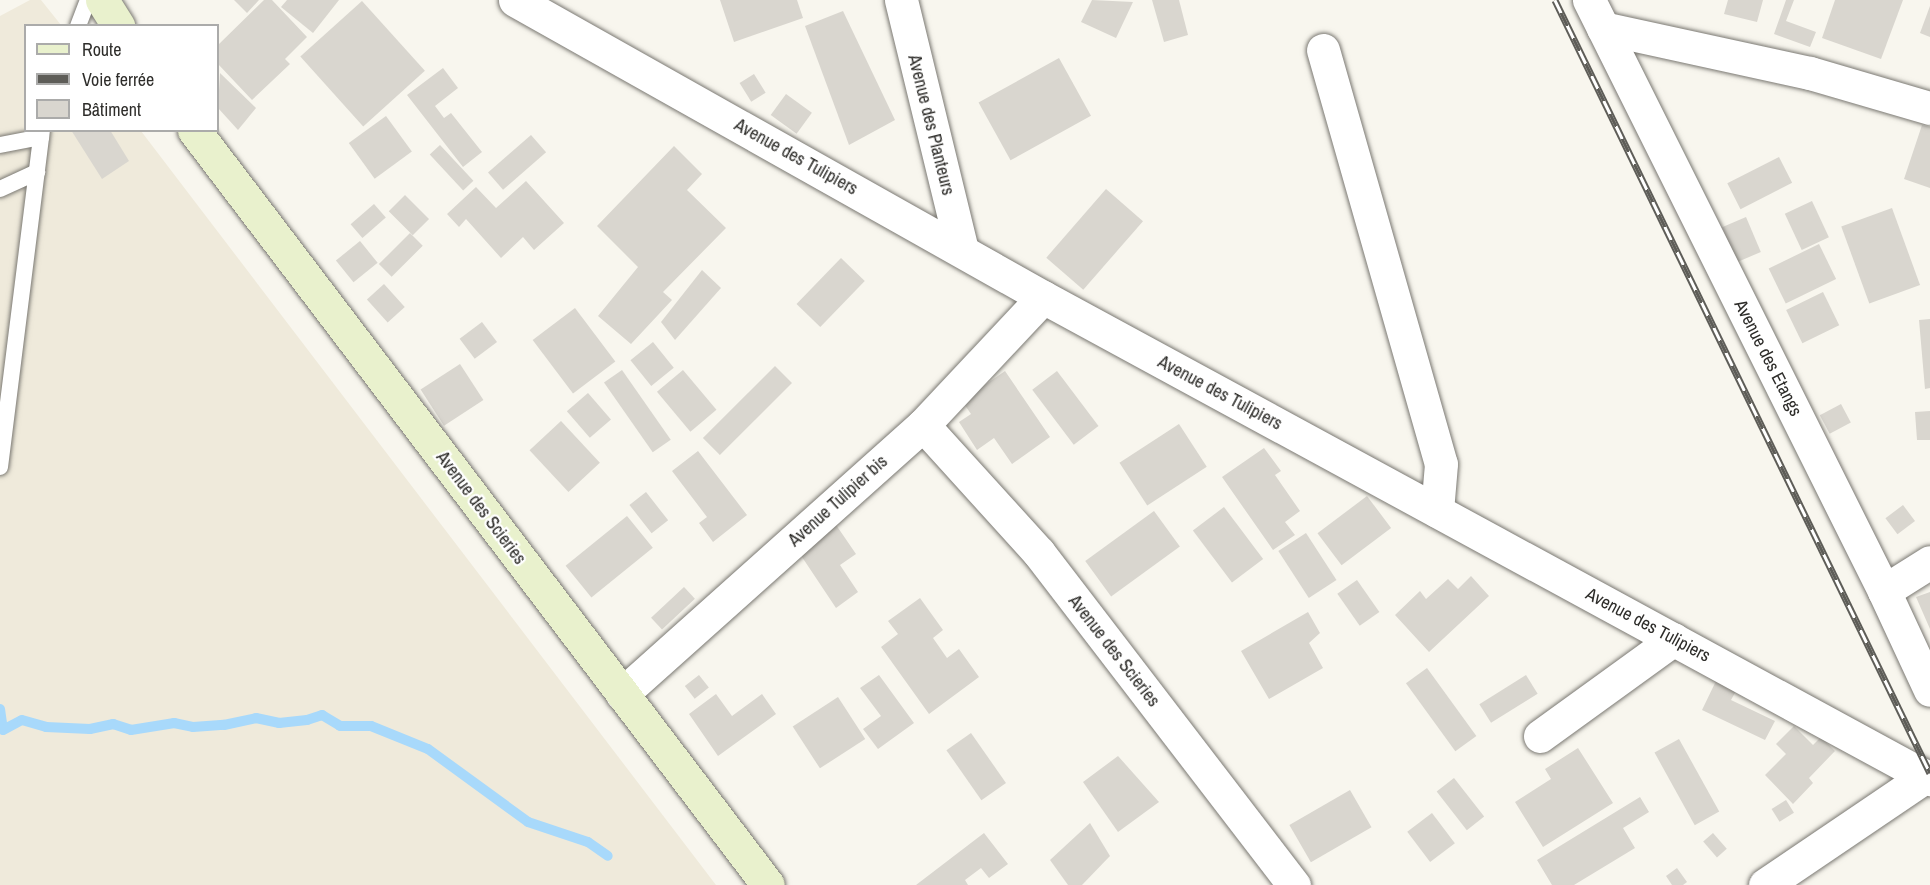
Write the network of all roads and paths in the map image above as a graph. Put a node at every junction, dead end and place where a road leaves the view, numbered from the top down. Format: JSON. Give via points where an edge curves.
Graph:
{"nodes":[{"id":1,"x":88,"y":0,"type":"edge"},
{"id":2,"x":102,"y":0,"type":"edge"},
{"id":3,"x":515,"y":0,"type":"edge"},
{"id":4,"x":901,"y":0,"type":"edge"},
{"id":5,"x":1596,"y":14,"type":"edge"},
{"id":6,"x":79,"y":24,"type":"edge"},
{"id":7,"x":117,"y":24,"type":"edge"},
{"id":8,"x":1323,"y":50,"type":"dead end"},
{"id":9,"x":1930,"y":108,"type":"edge"},
{"id":10,"x":196,"y":132,"type":"edge"},
{"id":11,"x":42,"y":134,"type":"edge"},
{"id":12,"x":0,"y":145,"type":"edge"},
{"id":13,"x":37,"y":172,"type":"junction"},
{"id":14,"x":0,"y":189,"type":"edge"},
{"id":15,"x":962,"y":250,"type":"junction"},
{"id":16,"x":1043,"y":297,"type":"junction"},
{"id":17,"x":923,"y":425,"type":"junction"},
{"id":18,"x":0,"y":467,"type":"edge"},
{"id":19,"x":1437,"y":511,"type":"junction"},
{"id":20,"x":1930,"y":562,"type":"edge"},
{"id":21,"x":1884,"y":591,"type":"junction"},
{"id":22,"x":1674,"y":639,"type":"junction"},
{"id":23,"x":1930,"y":690,"type":"edge"},
{"id":24,"x":622,"y":694,"type":"junction"},
{"id":25,"x":1540,"y":736,"type":"dead end"},
{"id":26,"x":1928,"y":777,"type":"edge"},
{"id":27,"x":768,"y":885,"type":"edge"},
{"id":28,"x":1294,"y":885,"type":"edge"},
{"id":29,"x":1765,"y":885,"type":"edge"}],
"edges":[{"from":1,"to":6,"type":"lane"},
{"from":2,"to":7,"type":"street"},
{"from":3,"to":15,"type":"street","name":"Avenue des Tulipiers"},
{"from":4,"to":15,"type":"street","name":"Avenue des Planteurs"},
{"from":5,"to":9,"type":"street","name":"Avenue des Etangs"},
{"from":5,"to":21,"type":"street","name":"Avenue des Etangs"},
{"from":8,"to":19,"type":"street","via":[[1441,464]]},
{"from":10,"to":24,"type":"street","name":"Avenue des Scieries"},
{"from":11,"to":12,"type":"lane"},
{"from":11,"to":13,"type":"lane"},
{"from":13,"to":14,"type":"lane"},
{"from":13,"to":18,"type":"lane"},
{"from":15,"to":16,"type":"street","name":"Avenue des Tulipiers"},
{"from":16,"to":17,"type":"street","name":"Avenue Tulipier bis"},
{"from":16,"to":19,"type":"street","name":"Avenue des Tulipiers"},
{"from":17,"to":24,"type":"street","name":"Avenue Tulipier bis"},
{"from":17,"to":28,"type":"street","name":"Avenue des Scieries","via":[[1039,553]]},
{"from":19,"to":22,"type":"street","name":"Avenue des Tulipiers"},
{"from":20,"to":21,"type":"street"},
{"from":21,"to":23,"type":"street","name":"Avenue des Etangs"},
{"from":22,"to":25,"type":"street"},
{"from":22,"to":26,"type":"street","name":"Avenue des Tulipiers"},
{"from":24,"to":27,"type":"street","name":"Avenue des Scieries"},
{"from":26,"to":29,"type":"street"}]}
